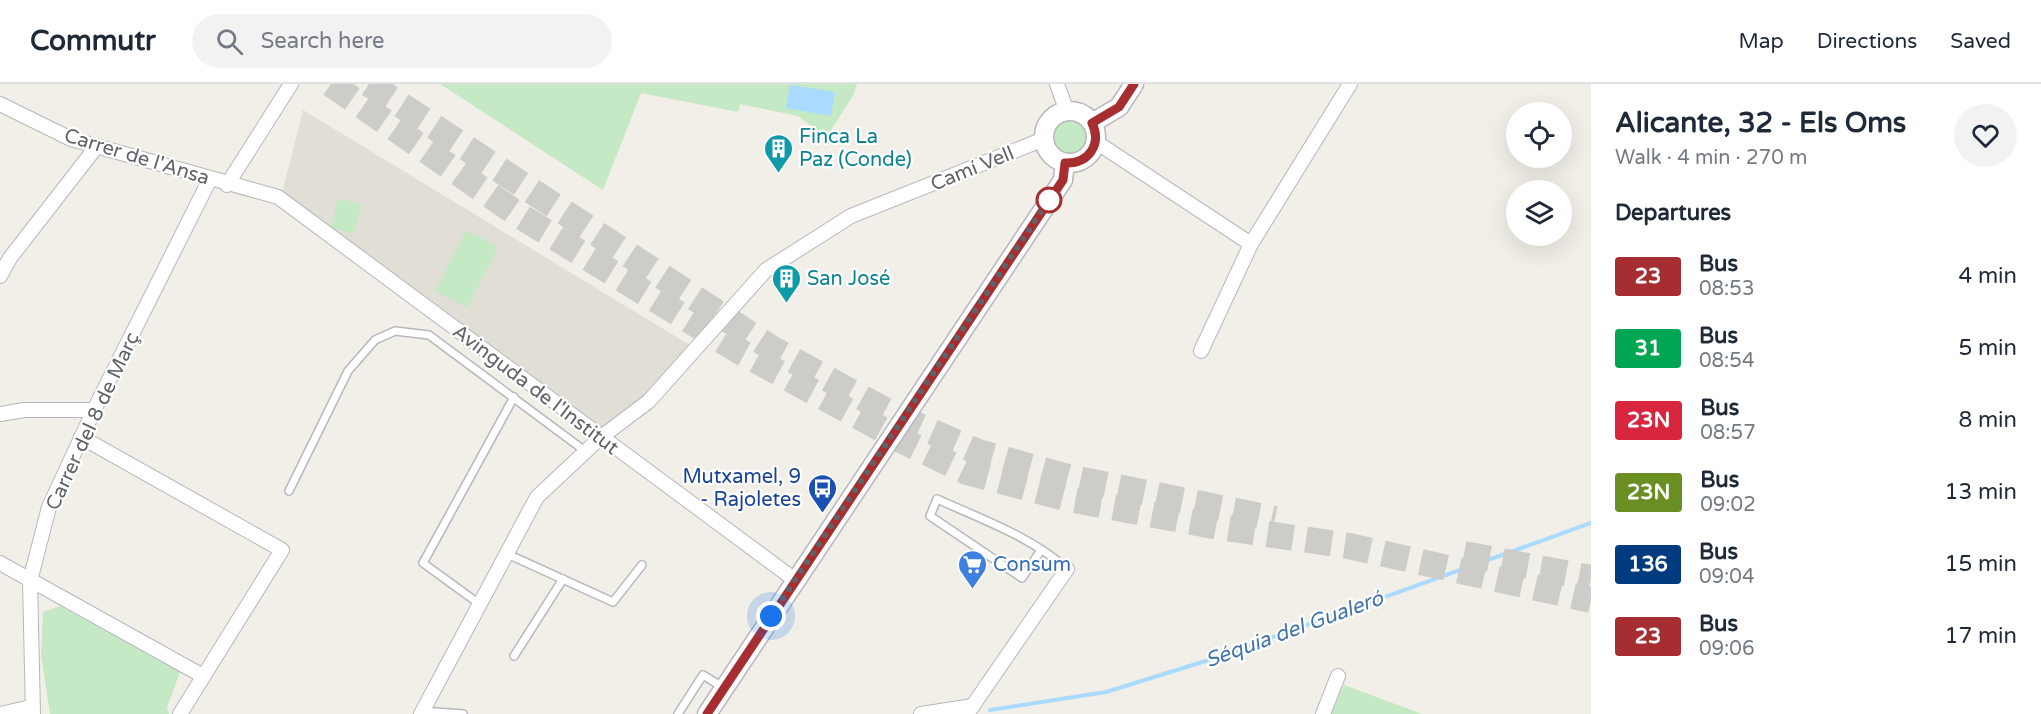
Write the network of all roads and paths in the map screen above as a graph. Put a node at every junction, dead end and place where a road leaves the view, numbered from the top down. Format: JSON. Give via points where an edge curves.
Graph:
{"nodes":[{"id":1,"x":291,"y":84,"type":"edge"},
{"id":2,"x":1057,"y":84,"type":"edge"},
{"id":3,"x":1134,"y":84,"type":"edge"},
{"id":4,"x":1350,"y":84,"type":"edge"},
{"id":5,"x":0,"y":104,"type":"edge"},
{"id":6,"x":1067,"y":112,"type":"junction"},
{"id":7,"x":1092,"y":123,"type":"junction"},
{"id":8,"x":1044,"y":139,"type":"junction"},
{"id":9,"x":1096,"y":142,"type":"junction"},
{"id":10,"x":97,"y":146,"type":"junction"},
{"id":11,"x":1065,"y":163,"type":"junction"},
{"id":12,"x":210,"y":179,"type":"junction"},
{"id":13,"x":227,"y":184,"type":"junction"},
{"id":14,"x":278,"y":197,"type":"joint"},
{"id":15,"x":1251,"y":244,"type":"junction"},
{"id":16,"x":0,"y":276,"type":"edge"},
{"id":17,"x":1201,"y":351,"type":"dead end"},
{"id":18,"x":514,"y":397,"type":"junction"},
{"id":19,"x":94,"y":410,"type":"junction"},
{"id":20,"x":0,"y":414,"type":"edge"},
{"id":21,"x":81,"y":437,"type":"junction"},
{"id":22,"x":600,"y":438,"type":"junction"},
{"id":23,"x":585,"y":450,"type":"junction"},
{"id":24,"x":289,"y":491,"type":"dead end"},
{"id":25,"x":1041,"y":550,"type":"junction"},
{"id":26,"x":505,"y":553,"type":"junction"},
{"id":27,"x":0,"y":563,"type":"edge"},
{"id":28,"x":642,"y":566,"type":"dead end"},
{"id":29,"x":1067,"y":569,"type":"joint"},
{"id":30,"x":563,"y":579,"type":"junction"},
{"id":31,"x":795,"y":580,"type":"junction"},
{"id":32,"x":30,"y":581,"type":"junction"},
{"id":33,"x":478,"y":603,"type":"junction"},
{"id":34,"x":514,"y":656,"type":"dead end"},
{"id":35,"x":203,"y":676,"type":"junction"},
{"id":36,"x":1338,"y":676,"type":"dead end"},
{"id":37,"x":724,"y":688,"type":"junction"},
{"id":38,"x":32,"y":710,"type":"edge"},
{"id":39,"x":970,"y":710,"type":"edge"},
{"id":40,"x":422,"y":712,"type":"edge"},
{"id":41,"x":2,"y":714,"type":"edge"},
{"id":42,"x":180,"y":714,"type":"edge"},
{"id":43,"x":464,"y":714,"type":"edge"},
{"id":44,"x":678,"y":714,"type":"edge"},
{"id":45,"x":706,"y":714,"type":"edge"},
{"id":46,"x":921,"y":714,"type":"edge"},
{"id":47,"x":1323,"y":714,"type":"edge"}],
"edges":[{"from":1,"to":13,"type":"street"},
{"from":2,"to":6,"type":"street"},
{"from":3,"to":7,"type":"street","via":[[1119,107]]},
{"from":4,"to":15,"type":"street"},
{"from":5,"to":10,"type":"street","name":"Carrer de l'Ansa","via":[[71,139]]},
{"from":6,"to":7,"type":"street","via":[[1081,114]]},
{"from":6,"to":8,"type":"street","via":[[1053,118]]},
{"from":7,"to":9,"type":"street"},
{"from":8,"to":11,"type":"street","via":[[1050,154]]},
{"from":8,"to":22,"type":"street","name":"Camí Vell","via":[[850,216],[766,270],[649,401]]},
{"from":9,"to":11,"type":"street","via":[[1087,157]]},
{"from":9,"to":15,"type":"street"},
{"from":10,"to":12,"type":"street","name":"Carrer de l'Ansa"},
{"from":10,"to":16,"type":"street"},
{"from":11,"to":31,"type":"street","via":[[1063,180]]},
{"from":12,"to":13,"type":"street","name":"Carrer de l'Ansa"},
{"from":12,"to":19,"type":"street","name":"Carrer del 8 de Març"},
{"from":13,"to":14,"type":"street","name":"Carrer de l'Ansa"},
{"from":14,"to":22,"type":"street","name":"Avinguda de l'Institut"},
{"from":15,"to":17,"type":"street"},
{"from":18,"to":23,"type":"lane"},
{"from":18,"to":24,"type":"lane","via":[[429,334],[395,331],[375,340],[348,371]]},
{"from":18,"to":33,"type":"lane","via":[[423,562]]},
{"from":19,"to":20,"type":"street"},
{"from":19,"to":21,"type":"street","name":"Carrer del 8 de Març"},
{"from":21,"to":32,"type":"street","name":"Carrer del 8 de Març","via":[[49,507]]},
{"from":21,"to":35,"type":"street","via":[[282,550]]},
{"from":22,"to":23,"type":"street","name":"Camí Vell"},
{"from":22,"to":31,"type":"street","name":"Avinguda de l'Institut"},
{"from":23,"to":26,"type":"street","name":"Camí Vell","via":[[537,497]]},
{"from":25,"to":25,"type":"lane","via":[[937,499],[930,516],[1022,578]]},
{"from":25,"to":29,"type":"lane"},
{"from":26,"to":30,"type":"lane"},
{"from":26,"to":33,"type":"street","name":"Camí Vell"},
{"from":27,"to":32,"type":"street"},
{"from":28,"to":30,"type":"lane","via":[[613,602]]},
{"from":29,"to":39,"type":"street"},
{"from":30,"to":34,"type":"lane"},
{"from":31,"to":37,"type":"street"},
{"from":32,"to":35,"type":"street"},
{"from":32,"to":38,"type":"street","name":"Carrer del 8 de Març"},
{"from":33,"to":40,"type":"street","name":"Camí Vell"},
{"from":35,"to":42,"type":"street"},
{"from":36,"to":47,"type":"street"},
{"from":37,"to":44,"type":"lane","via":[[703,675]]},
{"from":37,"to":45,"type":"street"},
{"from":38,"to":41,"type":"street"},
{"from":39,"to":46,"type":"street"},
{"from":40,"to":43,"type":"lane"}]}
